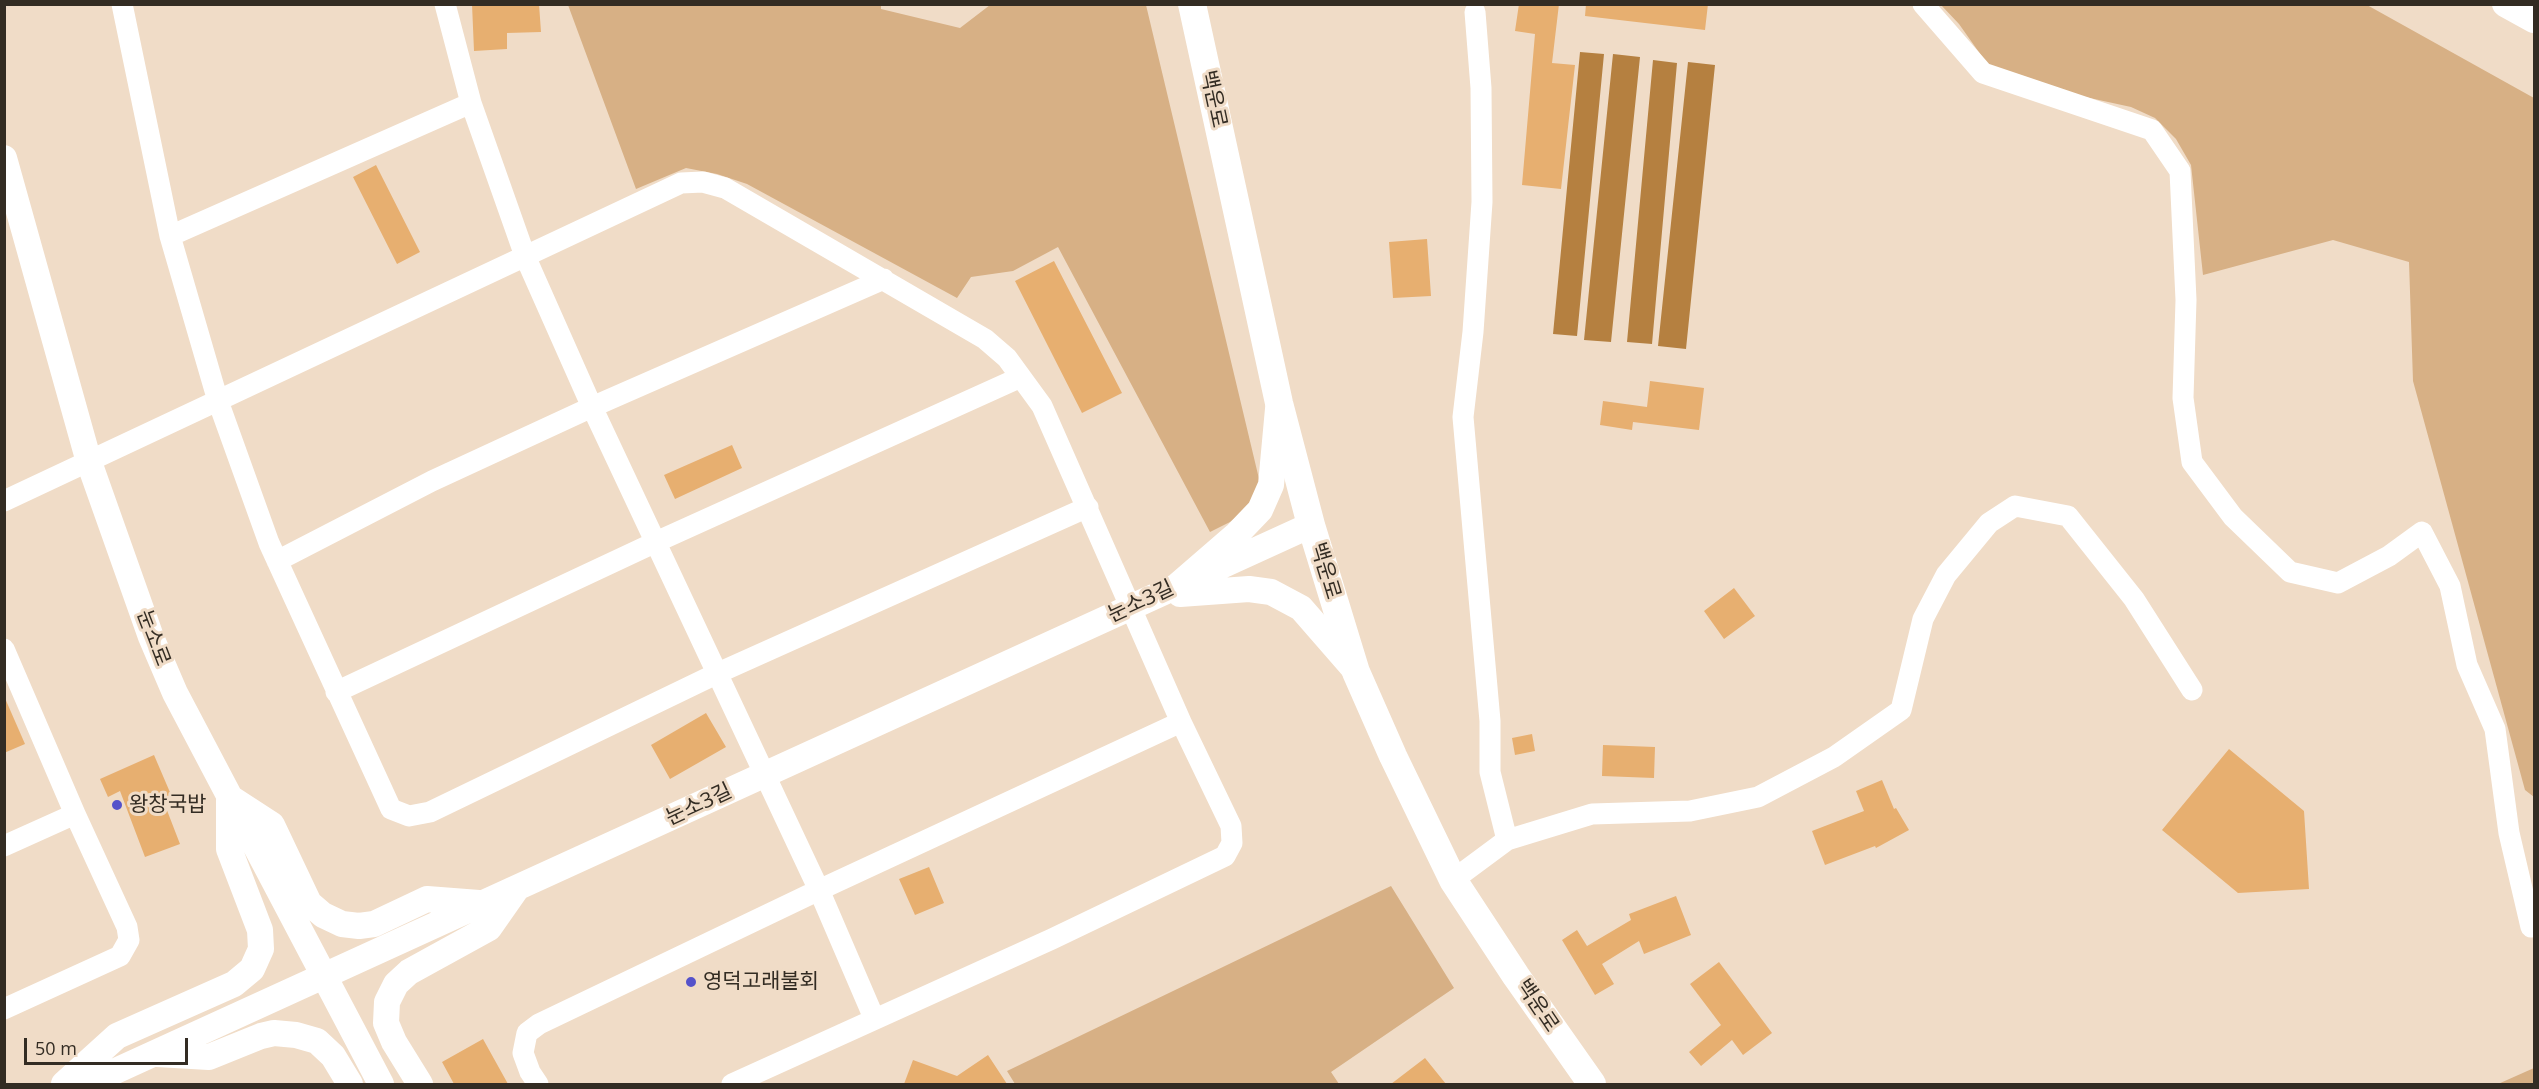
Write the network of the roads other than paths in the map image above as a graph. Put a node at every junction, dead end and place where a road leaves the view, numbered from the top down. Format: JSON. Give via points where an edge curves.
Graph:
{"nodes":[{"id":1,"x":122,"y":4,"type":"edge"},
{"id":2,"x":445,"y":4,"type":"edge"},
{"id":3,"x":1192,"y":4,"type":"edge"},
{"id":4,"x":1923,"y":4,"type":"edge"},
{"id":5,"x":2505,"y":4,"type":"edge"},
{"id":6,"x":1475,"y":12,"type":"dead end"},
{"id":7,"x":2535,"y":20,"type":"edge"},
{"id":8,"x":471,"y":104,"type":"junction"},
{"id":9,"x":4,"y":158,"type":"edge"},
{"id":10,"x":170,"y":236,"type":"junction"},
{"id":11,"x":525,"y":256,"type":"junction"},
{"id":12,"x":884,"y":279,"type":"junction"},
{"id":13,"x":1021,"y":377,"type":"junction"},
{"id":14,"x":218,"y":401,"type":"junction"},
{"id":15,"x":1279,"y":403,"type":"junction"},
{"id":16,"x":592,"y":407,"type":"junction"},
{"id":17,"x":89,"y":462,"type":"junction"},
{"id":18,"x":4,"y":501,"type":"edge"},
{"id":19,"x":1088,"y":507,"type":"junction"},
{"id":20,"x":1311,"y":525,"type":"junction"},
{"id":21,"x":656,"y":542,"type":"junction"},
{"id":22,"x":277,"y":561,"type":"junction"},
{"id":23,"x":1178,"y":585,"type":"junction"},
{"id":24,"x":1131,"y":607,"type":"junction"},
{"id":25,"x":4,"y":649,"type":"edge"},
{"id":26,"x":1356,"y":672,"type":"junction"},
{"id":27,"x":718,"y":673,"type":"junction"},
{"id":28,"x":11,"y":686,"type":"edge"},
{"id":29,"x":2192,"y":690,"type":"dead end"},
{"id":30,"x":336,"y":692,"type":"junction"},
{"id":31,"x":1181,"y":722,"type":"junction"},
{"id":32,"x":765,"y":774,"type":"junction"},
{"id":33,"x":229,"y":797,"type":"junction"},
{"id":34,"x":75,"y":814,"type":"junction"},
{"id":35,"x":1507,"y":840,"type":"junction"},
{"id":36,"x":4,"y":846,"type":"edge"},
{"id":37,"x":1453,"y":880,"type":"junction"},
{"id":38,"x":518,"y":887,"type":"junction"},
{"id":39,"x":819,"y":890,"type":"junction"},
{"id":40,"x":482,"y":903,"type":"junction"},
{"id":41,"x":2531,"y":927,"type":"dead end"},
{"id":42,"x":324,"y":976,"type":"junction"},
{"id":43,"x":4,"y":1008,"type":"edge"},
{"id":44,"x":874,"y":1018,"type":"junction"},
{"id":45,"x":154,"y":1054,"type":"junction"},
{"id":46,"x":64,"y":1084,"type":"edge"},
{"id":47,"x":87,"y":1084,"type":"edge"},
{"id":48,"x":350,"y":1084,"type":"edge"},
{"id":49,"x":381,"y":1084,"type":"edge"},
{"id":50,"x":420,"y":1084,"type":"edge"},
{"id":51,"x":538,"y":1084,"type":"edge"},
{"id":52,"x":732,"y":1084,"type":"edge"},
{"id":53,"x":1592,"y":1084,"type":"edge"}],
"edges":[{"from":1,"to":10,"type":"street"},
{"from":2,"to":8,"type":"street"},
{"from":3,"to":15,"type":"main road","name":"백운로"},
{"from":4,"to":41,"type":"street","via":[[1983,73],[2152,130],[2180,171],[2186,300],[2183,398],[2192,462],[2233,517],[2290,572],[2338,583],[2389,556],[2422,532],[2450,586],[2467,664],[2495,729],[2509,833]]},
{"from":5,"to":7,"type":"street"},
{"from":6,"to":35,"type":"street","via":[[1481,88],[1482,202],[1463,417],[1490,721],[1490,771]]},
{"from":8,"to":10,"type":"street"},
{"from":8,"to":11,"type":"street"},
{"from":9,"to":17,"type":"street","name":"눈소로"},
{"from":10,"to":14,"type":"street"},
{"from":11,"to":12,"type":"street","via":[[681,183],[703,182],[725,188]]},
{"from":11,"to":14,"type":"street"},
{"from":11,"to":16,"type":"street"},
{"from":12,"to":13,"type":"street","via":[[986,339]]},
{"from":12,"to":16,"type":"street"},
{"from":13,"to":19,"type":"street","via":[[1042,406]]},
{"from":13,"to":21,"type":"street"},
{"from":14,"to":17,"type":"street"},
{"from":14,"to":22,"type":"street"},
{"from":15,"to":20,"type":"main road","name":"백운로"},
{"from":15,"to":23,"type":"street","via":[[1271,485],[1260,510]]},
{"from":16,"to":21,"type":"street"},
{"from":16,"to":22,"type":"street","via":[[432,481]]},
{"from":17,"to":18,"type":"street"},
{"from":17,"to":33,"type":"street","name":"눈소로","via":[[151,637]]},
{"from":19,"to":24,"type":"street"},
{"from":19,"to":27,"type":"street"},
{"from":20,"to":23,"type":"street","name":"눈소3길"},
{"from":20,"to":26,"type":"main road","name":"백운로"},
{"from":21,"to":27,"type":"street"},
{"from":21,"to":30,"type":"street"},
{"from":22,"to":30,"type":"street"},
{"from":23,"to":24,"type":"street","name":"눈소3길"},
{"from":23,"to":26,"type":"street","via":[[1180,594],[1249,589],[1271,592],[1301,608]]},
{"from":24,"to":31,"type":"street"},
{"from":24,"to":32,"type":"street","name":"눈소3길"},
{"from":25,"to":28,"type":"street"},
{"from":26,"to":37,"type":"main road","name":"백운로"},
{"from":27,"to":30,"type":"street","via":[[430,812],[409,816],[391,809]]},
{"from":27,"to":32,"type":"street"},
{"from":28,"to":34,"type":"street"},
{"from":29,"to":35,"type":"street","via":[[2134,598],[2068,516],[2015,506],[1989,523],[1946,575],[1923,619],[1901,710],[1834,757],[1758,797],[1690,811],[1592,814]]},
{"from":31,"to":39,"type":"street"},
{"from":31,"to":44,"type":"street","via":[[1231,826],[1232,843],[1225,856]]},
{"from":32,"to":38,"type":"street","name":"눈소3길"},
{"from":32,"to":39,"type":"street"},
{"from":33,"to":40,"type":"street","via":[[272,825],[309,903],[342,924],[374,924],[426,899]]},
{"from":33,"to":42,"type":"street","name":"눈소로"},
{"from":33,"to":46,"type":"street","via":[[229,849],[261,930],[261,949],[252,969],[234,984],[117,1036]]},
{"from":34,"to":36,"type":"street"},
{"from":34,"to":43,"type":"street","via":[[128,927],[129,940],[120,956]]},
{"from":35,"to":37,"type":"street"},
{"from":37,"to":53,"type":"main road","name":"백운로"},
{"from":38,"to":40,"type":"street","name":"눈소3길"},
{"from":38,"to":50,"type":"street","via":[[489,928],[409,972],[391,993],[386,1023]]},
{"from":39,"to":44,"type":"street"},
{"from":39,"to":51,"type":"street","via":[[539,1024],[527,1033],[523,1053]]},
{"from":40,"to":42,"type":"street","name":"눈소3길"},
{"from":42,"to":45,"type":"street","name":"눈소3길"},
{"from":42,"to":49,"type":"street","name":"눈소로"},
{"from":44,"to":52,"type":"street"},
{"from":45,"to":47,"type":"street","name":"눈소3길"},
{"from":45,"to":48,"type":"street","via":[[209,1057],[261,1036],[296,1035],[317,1041],[333,1056]]}]}
